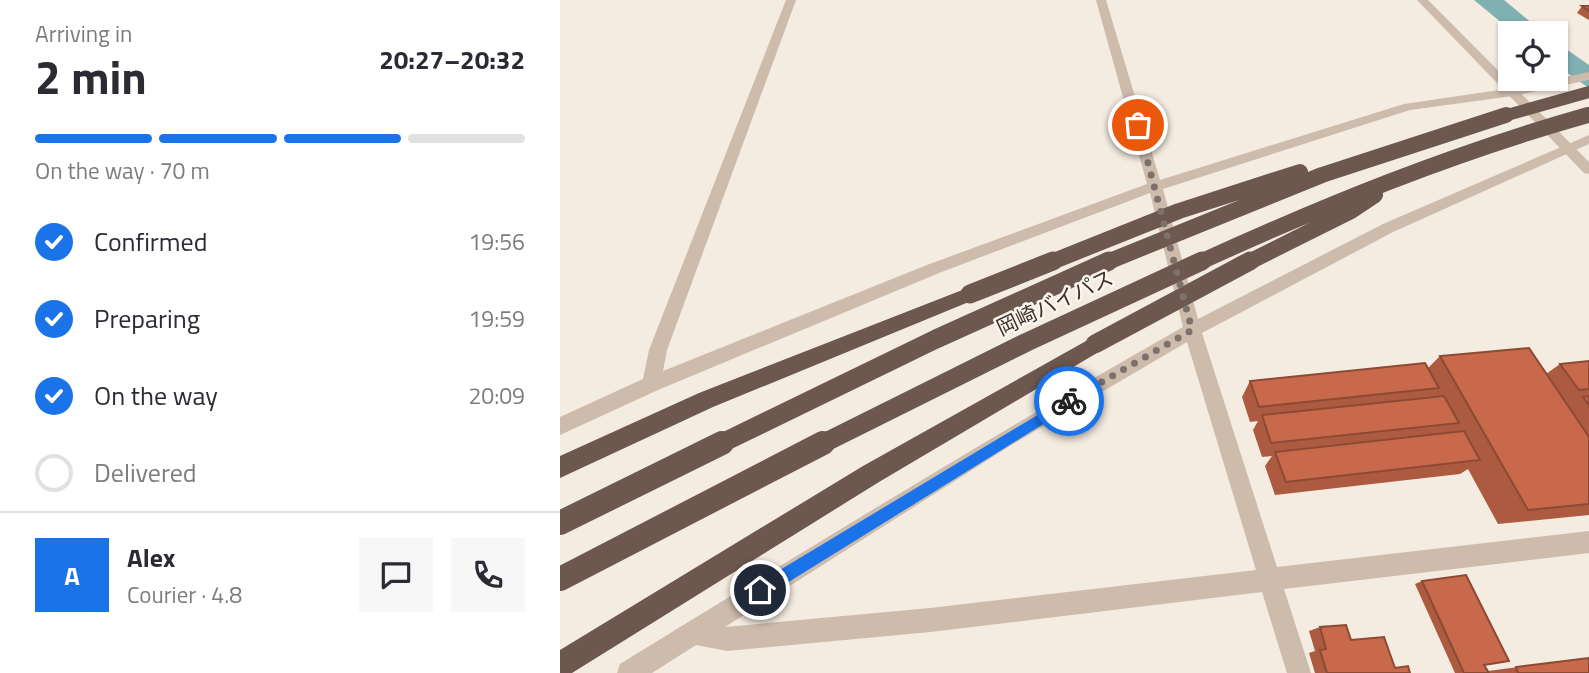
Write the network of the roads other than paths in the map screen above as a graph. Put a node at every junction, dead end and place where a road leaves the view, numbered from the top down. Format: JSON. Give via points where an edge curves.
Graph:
{"nodes":[{"id":1,"x":792,"y":0,"type":"edge"},
{"id":2,"x":1101,"y":0,"type":"edge"},
{"id":3,"x":1422,"y":0,"type":"edge"},
{"id":4,"x":1589,"y":76,"type":"edge"},
{"id":5,"x":1513,"y":92,"type":"junction"},
{"id":6,"x":1589,"y":92,"type":"edge"},
{"id":7,"x":1589,"y":115,"type":"edge"},
{"id":8,"x":1589,"y":139,"type":"edge"},
{"id":9,"x":1413,"y":142,"type":"junction"},
{"id":10,"x":1568,"y":149,"type":"junction"},
{"id":11,"x":1589,"y":170,"type":"edge"},
{"id":12,"x":1408,"y":174,"type":"junction"},
{"id":13,"x":1155,"y":186,"type":"junction"},
{"id":14,"x":1192,"y":330,"type":"junction"},
{"id":15,"x":651,"y":384,"type":"junction"},
{"id":16,"x":560,"y":426,"type":"edge"},
{"id":17,"x":560,"y":467,"type":"edge"},
{"id":18,"x":560,"y":523,"type":"edge"},
{"id":19,"x":1589,"y":542,"type":"edge"},
{"id":20,"x":560,"y":579,"type":"edge"},
{"id":21,"x":1271,"y":579,"type":"junction"},
{"id":22,"x":693,"y":632,"type":"junction"},
{"id":23,"x":560,"y":665,"type":"edge"},
{"id":24,"x":629,"y":673,"type":"edge"},
{"id":25,"x":1299,"y":673,"type":"edge"}],
"edges":[{"from":1,"to":15,"type":"street","via":[[658,351]]},
{"from":2,"to":13,"type":"street"},
{"from":3,"to":5,"type":"street"},
{"from":4,"to":5,"type":"street"},
{"from":5,"to":10,"type":"street"},
{"from":5,"to":13,"type":"street","via":[[1408,107]]},
{"from":6,"to":9,"type":"highway","name":"岡崎バイパス","bridge":true},
{"from":7,"to":12,"type":"highway","name":"岡崎バイパス","bridge":true,"via":[[1533,129]]},
{"from":8,"to":10,"type":"street"},
{"from":9,"to":17,"type":"highway","bridge":true,"via":[[1237,191],[706,400]]},
{"from":9,"to":18,"type":"highway","name":"岡崎バイパス","bridge":true,"via":[[1184,229],[1052,287]]},
{"from":10,"to":11,"type":"street"},
{"from":10,"to":14,"type":"street","via":[[1388,228]]},
{"from":12,"to":20,"type":"highway","name":"岡崎バイパス","bridge":true,"via":[[1277,225],[1073,318],[923,390]]},
{"from":12,"to":23,"type":"highway","bridge":true,"via":[[1351,211],[1095,344],[871,474]]},
{"from":13,"to":14,"type":"street"},
{"from":13,"to":15,"type":"street","via":[[933,269]]},
{"from":14,"to":21,"type":"street"},
{"from":14,"to":22,"type":"street","via":[[1006,438]]},
{"from":15,"to":16,"type":"street"},
{"from":19,"to":21,"type":"street"},
{"from":21,"to":22,"type":"street","via":[[727,639]]},
{"from":21,"to":25,"type":"street"},
{"from":22,"to":24,"type":"street"}]}
